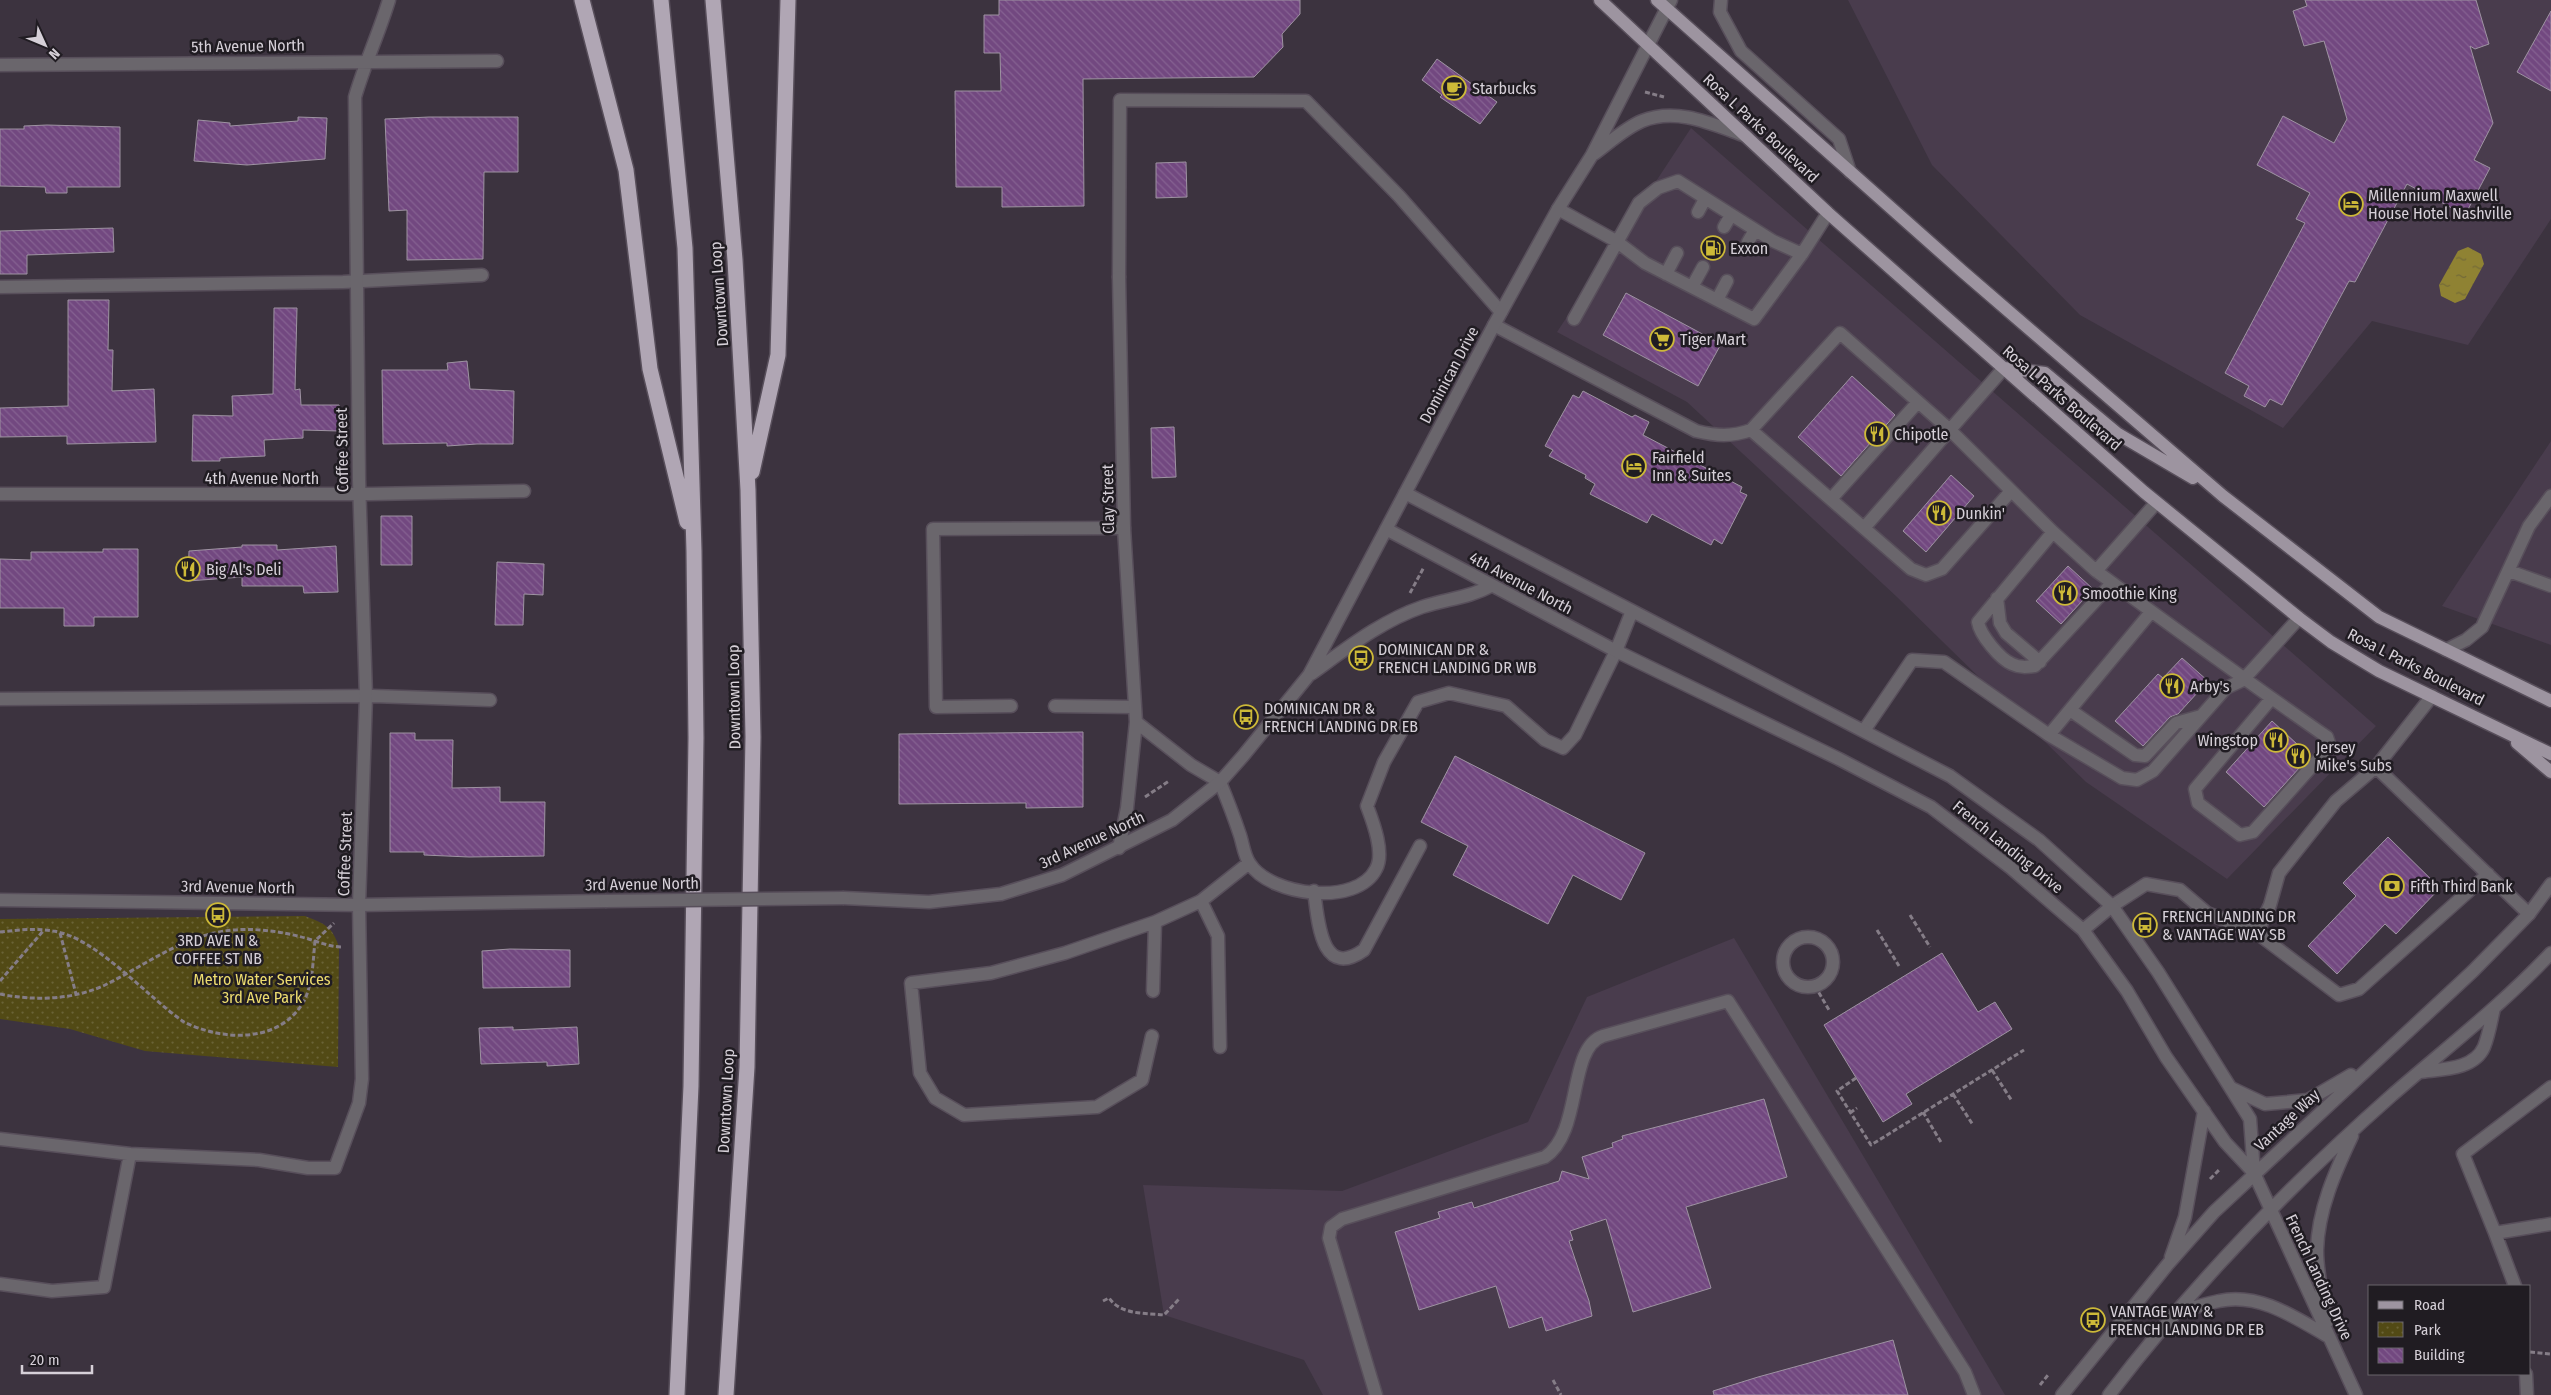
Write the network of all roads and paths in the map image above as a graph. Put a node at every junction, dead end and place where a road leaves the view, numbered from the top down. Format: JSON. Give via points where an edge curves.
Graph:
{"nodes":[{"id":1,"x":389,"y":0,"type":"edge"},
{"id":2,"x":582,"y":0,"type":"edge"},
{"id":3,"x":661,"y":0,"type":"edge"},
{"id":4,"x":712,"y":0,"type":"edge"},
{"id":5,"x":788,"y":0,"type":"edge"},
{"id":6,"x":1600,"y":0,"type":"edge"},
{"id":7,"x":1721,"y":0,"type":"edge"},
{"id":8,"x":1665,"y":3,"type":"edge"},
{"id":9,"x":1647,"y":44,"type":"junction"},
{"id":10,"x":366,"y":61,"type":"junction"},
{"id":11,"x":497,"y":61,"type":"dead end"},
{"id":12,"x":0,"y":65,"type":"edge"},
{"id":13,"x":1645,"y":92,"type":"dead end"},
{"id":14,"x":1665,"y":97,"type":"dead end"},
{"id":15,"x":1746,"y":136,"type":"junction"},
{"id":16,"x":1592,"y":156,"type":"junction"},
{"id":17,"x":1850,"y":172,"type":"junction"},
{"id":18,"x":1705,"y":198,"type":"junction"},
{"id":19,"x":1558,"y":209,"type":"junction"},
{"id":20,"x":1698,"y":212,"type":"dead end"},
{"id":21,"x":1828,"y":213,"type":"junction"},
{"id":22,"x":1731,"y":215,"type":"junction"},
{"id":23,"x":1724,"y":227,"type":"dead end"},
{"id":24,"x":1755,"y":230,"type":"junction"},
{"id":25,"x":1616,"y":241,"type":"junction"},
{"id":26,"x":1748,"y":242,"type":"dead end"},
{"id":27,"x":1677,"y":253,"type":"dead end"},
{"id":28,"x":1802,"y":254,"type":"junction"},
{"id":29,"x":1703,"y":267,"type":"dead end"},
{"id":30,"x":1666,"y":274,"type":"junction"},
{"id":31,"x":482,"y":275,"type":"dead end"},
{"id":32,"x":1727,"y":281,"type":"dead end"},
{"id":33,"x":356,"y":282,"type":"junction"},
{"id":34,"x":0,"y":287,"type":"edge"},
{"id":35,"x":1692,"y":287,"type":"junction"},
{"id":36,"x":1717,"y":300,"type":"junction"},
{"id":37,"x":1502,"y":312,"type":"junction"},
{"id":38,"x":1574,"y":319,"type":"dead end"},
{"id":39,"x":1494,"y":325,"type":"junction"},
{"id":40,"x":2004,"y":368,"type":"junction"},
{"id":41,"x":1918,"y":402,"type":"junction"},
{"id":42,"x":1752,"y":430,"type":"junction"},
{"id":43,"x":1950,"y":430,"type":"junction"},
{"id":44,"x":748,"y":490,"type":"junction"},
{"id":45,"x":524,"y":491,"type":"dead end"},
{"id":46,"x":2011,"y":491,"type":"junction"},
{"id":47,"x":1405,"y":493,"type":"junction"},
{"id":48,"x":0,"y":494,"type":"edge"},
{"id":49,"x":359,"y":494,"type":"junction"},
{"id":50,"x":2223,"y":496,"type":"junction"},
{"id":51,"x":2551,"y":496,"type":"edge"},
{"id":52,"x":1832,"y":499,"type":"junction"},
{"id":53,"x":2156,"y":503,"type":"junction"},
{"id":54,"x":1124,"y":528,"type":"junction"},
{"id":55,"x":1864,"y":528,"type":"junction"},
{"id":56,"x":1386,"y":530,"type":"junction"},
{"id":57,"x":2053,"y":532,"type":"junction"},
{"id":58,"x":694,"y":551,"type":"junction"},
{"id":59,"x":1424,"y":567,"type":"dead end"},
{"id":60,"x":2096,"y":571,"type":"junction"},
{"id":61,"x":2509,"y":571,"type":"junction"},
{"id":62,"x":2112,"y":583,"type":"junction"},
{"id":63,"x":1491,"y":586,"type":"junction"},
{"id":64,"x":2551,"y":586,"type":"edge"},
{"id":65,"x":1408,"y":596,"type":"dead end"},
{"id":66,"x":1997,"y":598,"type":"junction"},
{"id":67,"x":1632,"y":611,"type":"junction"},
{"id":68,"x":2151,"y":612,"type":"junction"},
{"id":69,"x":2299,"y":618,"type":"junction"},
{"id":70,"x":1660,"y":626,"type":"joint"},
{"id":71,"x":2446,"y":650,"type":"junction"},
{"id":72,"x":1616,"y":651,"type":"junction"},
{"id":73,"x":2040,"y":662,"type":"junction"},
{"id":74,"x":1642,"y":664,"type":"joint"},
{"id":75,"x":1309,"y":675,"type":"junction"},
{"id":76,"x":2243,"y":680,"type":"junction"},
{"id":77,"x":366,"y":696,"type":"junction"},
{"id":78,"x":2432,"y":696,"type":"junction"},
{"id":79,"x":0,"y":698,"type":"edge"},
{"id":80,"x":2271,"y":699,"type":"junction"},
{"id":81,"x":490,"y":700,"type":"dead end"},
{"id":82,"x":2551,"y":701,"type":"edge"},
{"id":83,"x":1011,"y":706,"type":"dead end"},
{"id":84,"x":1055,"y":706,"type":"dead end"},
{"id":85,"x":1134,"y":707,"type":"junction"},
{"id":86,"x":2070,"y":710,"type":"junction"},
{"id":87,"x":2201,"y":716,"type":"junction"},
{"id":88,"x":1136,"y":722,"type":"junction"},
{"id":89,"x":1864,"y":729,"type":"junction"},
{"id":90,"x":2502,"y":730,"type":"junction"},
{"id":91,"x":2049,"y":735,"type":"junction"},
{"id":92,"x":2551,"y":754,"type":"edge"},
{"id":93,"x":1244,"y":756,"type":"joint"},
{"id":94,"x":2376,"y":767,"type":"junction"},
{"id":95,"x":2551,"y":772,"type":"edge"},
{"id":96,"x":1169,"y":781,"type":"dead end"},
{"id":97,"x":1220,"y":782,"type":"junction"},
{"id":98,"x":1139,"y":801,"type":"dead end"},
{"id":99,"x":1420,"y":846,"type":"dead end"},
{"id":100,"x":1119,"y":848,"type":"junction"},
{"id":101,"x":1249,"y":863,"type":"junction"},
{"id":102,"x":2488,"y":874,"type":"junction"},
{"id":103,"x":2551,"y":884,"type":"edge"},
{"id":104,"x":1314,"y":891,"type":"junction"},
{"id":105,"x":0,"y":900,"type":"edge"},
{"id":106,"x":1201,"y":901,"type":"junction"},
{"id":107,"x":360,"y":905,"type":"junction"},
{"id":108,"x":2112,"y":906,"type":"junction"},
{"id":109,"x":2529,"y":914,"type":"junction"},
{"id":110,"x":1910,"y":915,"type":"dead end"},
{"id":111,"x":1155,"y":922,"type":"junction"},
{"id":112,"x":44,"y":930,"type":"junction"},
{"id":113,"x":1877,"y":930,"type":"dead end"},
{"id":114,"x":2083,"y":930,"type":"junction"},
{"id":115,"x":0,"y":932,"type":"edge"},
{"id":116,"x":60,"y":933,"type":"junction"},
{"id":117,"x":2257,"y":933,"type":"junction"},
{"id":118,"x":315,"y":940,"type":"junction"},
{"id":119,"x":360,"y":947,"type":"junction"},
{"id":120,"x":1930,"y":947,"type":"dead end"},
{"id":121,"x":2551,"y":953,"type":"edge"},
{"id":122,"x":1900,"y":966,"type":"dead end"},
{"id":123,"x":124,"y":974,"type":"junction"},
{"id":124,"x":0,"y":981,"type":"edge"},
{"id":125,"x":1814,"y":986,"type":"junction"},
{"id":126,"x":1153,"y":991,"type":"dead end"},
{"id":127,"x":0,"y":994,"type":"edge"},
{"id":128,"x":76,"y":994,"type":"junction"},
{"id":129,"x":2494,"y":1008,"type":"junction"},
{"id":130,"x":1829,"y":1010,"type":"dead end"},
{"id":131,"x":1152,"y":1036,"type":"dead end"},
{"id":132,"x":1220,"y":1047,"type":"dead end"},
{"id":133,"x":2024,"y":1050,"type":"dead end"},
{"id":134,"x":2371,"y":1064,"type":"junction"},
{"id":135,"x":1992,"y":1070,"type":"junction"},
{"id":136,"x":2420,"y":1072,"type":"junction"},
{"id":137,"x":1856,"y":1078,"type":"dead end"},
{"id":138,"x":2551,"y":1087,"type":"edge"},
{"id":139,"x":2231,"y":1088,"type":"junction"},
{"id":140,"x":1953,"y":1094,"type":"junction"},
{"id":141,"x":2012,"y":1101,"type":"dead end"},
{"id":142,"x":1857,"y":1108,"type":"dead end"},
{"id":143,"x":2204,"y":1111,"type":"junction"},
{"id":144,"x":1923,"y":1112,"type":"junction"},
{"id":145,"x":1850,"y":1113,"type":"junction"},
{"id":146,"x":1973,"y":1125,"type":"dead end"},
{"id":147,"x":2354,"y":1131,"type":"junction"},
{"id":148,"x":0,"y":1139,"type":"edge"},
{"id":149,"x":1942,"y":1144,"type":"dead end"},
{"id":150,"x":130,"y":1154,"type":"junction"},
{"id":151,"x":2254,"y":1173,"type":"junction"},
{"id":152,"x":2270,"y":1209,"type":"junction"},
{"id":153,"x":2551,"y":1224,"type":"edge"},
{"id":154,"x":2495,"y":1234,"type":"junction"},
{"id":155,"x":2168,"y":1264,"type":"junction"},
{"id":156,"x":0,"y":1284,"type":"edge"},
{"id":157,"x":2514,"y":1285,"type":"edge"},
{"id":158,"x":1180,"y":1298,"type":"dead end"},
{"id":159,"x":1102,"y":1301,"type":"dead end"},
{"id":160,"x":2174,"y":1314,"type":"junction"},
{"id":161,"x":2329,"y":1337,"type":"junction"},
{"id":162,"x":2531,"y":1352,"type":"edge"},
{"id":163,"x":2551,"y":1354,"type":"edge"},
{"id":164,"x":2048,"y":1375,"type":"dead end"},
{"id":165,"x":2526,"y":1375,"type":"edge"},
{"id":166,"x":1553,"y":1380,"type":"dead end"},
{"id":167,"x":2040,"y":1384,"type":"dead end"},
{"id":168,"x":677,"y":1395,"type":"edge"},
{"id":169,"x":726,"y":1395,"type":"edge"},
{"id":170,"x":1376,"y":1395,"type":"edge"},
{"id":171,"x":1561,"y":1395,"type":"edge"},
{"id":172,"x":1974,"y":1395,"type":"edge"},
{"id":173,"x":2062,"y":1395,"type":"edge"},
{"id":174,"x":2109,"y":1395,"type":"edge"},
{"id":175,"x":2356,"y":1395,"type":"edge"},
{"id":176,"x":2527,"y":1395,"type":"edge"}],
"edges":[{"from":1,"to":10,"type":"street","name":"Coffee Street"},
{"from":2,"to":58,"type":"highway","via":[[626,170],[650,369]]},
{"from":3,"to":58,"type":"highway","name":"Downtown Loop","via":[[685,248]]},
{"from":4,"to":44,"type":"highway","name":"Downtown Loop","via":[[735,260]]},
{"from":5,"to":44,"type":"highway","via":[[778,355]]},
{"from":6,"to":9,"type":"main road","name":"Rosa L Parks Boulevard"},
{"from":7,"to":17,"type":"street","via":[[1720,12],[1741,52],[1839,139]]},
{"from":8,"to":9,"type":"street","name":"Dominican Drive"},
{"from":8,"to":17,"type":"main road","name":"Rosa L Parks Boulevard"},
{"from":9,"to":15,"type":"main road","name":"Rosa L Parks Boulevard"},
{"from":9,"to":16,"type":"street","name":"Dominican Drive"},
{"from":10,"to":11,"type":"street","name":"5th Avenue North"},
{"from":10,"to":12,"type":"street","name":"5th Avenue North"},
{"from":10,"to":33,"type":"street","name":"Coffee Street","via":[[355,97]]},
{"from":13,"to":14,"type":"path"},
{"from":15,"to":16,"type":"street","via":[[1689,117],[1663,115],[1630,128]]},
{"from":15,"to":21,"type":"main road","name":"Rosa L Parks Boulevard"},
{"from":16,"to":19,"type":"street","name":"Dominican Drive"},
{"from":17,"to":50,"type":"main road","name":"Rosa L Parks Boulevard"},
{"from":18,"to":20,"type":"street"},
{"from":18,"to":22,"type":"street"},
{"from":18,"to":25,"type":"street","via":[[1678,181],[1658,188],[1639,203]]},
{"from":19,"to":25,"type":"street"},
{"from":19,"to":37,"type":"street","name":"Dominican Drive"},
{"from":21,"to":28,"type":"street"},
{"from":21,"to":40,"type":"main road","name":"Rosa L Parks Boulevard"},
{"from":22,"to":23,"type":"street"},
{"from":22,"to":24,"type":"street"},
{"from":24,"to":26,"type":"street"},
{"from":24,"to":28,"type":"street"},
{"from":25,"to":30,"type":"street"},
{"from":25,"to":38,"type":"street"},
{"from":27,"to":30,"type":"street"},
{"from":28,"to":36,"type":"street","via":[[1754,319]]},
{"from":29,"to":35,"type":"street"},
{"from":30,"to":35,"type":"street"},
{"from":31,"to":33,"type":"street"},
{"from":32,"to":36,"type":"street"},
{"from":33,"to":34,"type":"street"},
{"from":33,"to":49,"type":"street","name":"Coffee Street"},
{"from":35,"to":36,"type":"street"},
{"from":37,"to":39,"type":"street","name":"Dominican Drive"},
{"from":37,"to":54,"type":"street","name":"Clay Street","via":[[1399,196],[1306,102],[1120,100],[1119,276]]},
{"from":39,"to":42,"type":"street","via":[[1696,431],[1735,436]]},
{"from":39,"to":47,"type":"street","name":"Dominican Drive"},
{"from":40,"to":43,"type":"street"},
{"from":40,"to":50,"type":"main road","via":[[2045,373],[2118,434]]},
{"from":40,"to":53,"type":"main road","name":"Rosa L Parks Boulevard"},
{"from":41,"to":42,"type":"street","via":[[1840,333]]},
{"from":41,"to":43,"type":"street"},
{"from":41,"to":52,"type":"street"},
{"from":42,"to":52,"type":"street"},
{"from":43,"to":46,"type":"street"},
{"from":43,"to":55,"type":"street"},
{"from":44,"to":169,"type":"highway","name":"Downtown Loop","via":[[753,737],[747,1067]]},
{"from":45,"to":49,"type":"street","name":"4th Avenue North"},
{"from":46,"to":55,"type":"street","via":[[1942,570],[1926,575],[1911,570]]},
{"from":46,"to":57,"type":"street"},
{"from":47,"to":56,"type":"street","name":"Dominican Drive"},
{"from":47,"to":67,"type":"street","name":"4th Avenue North"},
{"from":48,"to":49,"type":"street","name":"4th Avenue North"},
{"from":49,"to":77,"type":"street","name":"Coffee Street"},
{"from":50,"to":71,"type":"main road","name":"Rosa L Parks Boulevard","via":[[2379,617]]},
{"from":51,"to":61,"type":"street","via":[[2529,526]]},
{"from":52,"to":55,"type":"street"},
{"from":53,"to":60,"type":"street"},
{"from":53,"to":69,"type":"main road","name":"Rosa L Parks Boulevard"},
{"from":54,"to":83,"type":"street","via":[[933,529],[936,707]]},
{"from":54,"to":85,"type":"street","name":"Clay Street"},
{"from":56,"to":63,"type":"street","name":"4th Avenue North"},
{"from":56,"to":75,"type":"street","name":"Dominican Drive"},
{"from":57,"to":60,"type":"street"},
{"from":57,"to":66,"type":"street"},
{"from":58,"to":168,"type":"highway","name":"Downtown Loop","via":[[696,738],[691,1086]]},
{"from":59,"to":65,"type":"path"},
{"from":60,"to":62,"type":"street"},
{"from":61,"to":64,"type":"street"},
{"from":61,"to":71,"type":"street","via":[[2482,627]]},
{"from":62,"to":68,"type":"street"},
{"from":62,"to":73,"type":"street"},
{"from":63,"to":72,"type":"street","name":"4th Avenue North"},
{"from":63,"to":75,"type":"street","via":[[1476,594],[1422,607],[1378,626]]},
{"from":66,"to":73,"type":"street","via":[[2003,628]]},
{"from":66,"to":73,"type":"street","via":[[1978,622],[1980,632],[2010,664],[2023,668]]},
{"from":67,"to":70,"type":"street","name":"4th Avenue North"},
{"from":67,"to":72,"type":"street"},
{"from":68,"to":76,"type":"street"},
{"from":68,"to":86,"type":"street"},
{"from":69,"to":76,"type":"street"},
{"from":69,"to":78,"type":"main road","name":"Rosa L Parks Boulevard","via":[[2379,671]]},
{"from":70,"to":89,"type":"street","name":"French Landing Drive"},
{"from":71,"to":82,"type":"main road","name":"Rosa L Parks Boulevard"},
{"from":72,"to":74,"type":"street","name":"4th Avenue North"},
{"from":72,"to":104,"type":"street","via":[[1575,735],[1564,748],[1545,740],[1506,706],[1449,694],[1418,702],[1384,762],[1367,806],[1377,835],[1378,867],[1358,888]]},
{"from":74,"to":114,"type":"street","name":"French Landing Drive","via":[[1839,758],[1931,807],[2011,868]]},
{"from":75,"to":93,"type":"street","name":"Dominican Drive"},
{"from":76,"to":80,"type":"street"},
{"from":76,"to":87,"type":"street","via":[[2226,688]]},
{"from":77,"to":79,"type":"street"},
{"from":77,"to":81,"type":"street"},
{"from":77,"to":107,"type":"street","name":"Coffee Street"},
{"from":78,"to":90,"type":"main road","name":"Rosa L Parks Boulevard"},
{"from":78,"to":94,"type":"street"},
{"from":80,"to":80,"type":"street","via":[[2327,737],[2330,746],[2252,832],[2240,834],[2198,803],[2195,790]]},
{"from":84,"to":85,"type":"street"},
{"from":85,"to":88,"type":"street","name":"Clay Street"},
{"from":86,"to":87,"type":"street","via":[[2135,755],[2145,756],[2176,724]]},
{"from":86,"to":91,"type":"street"},
{"from":87,"to":91,"type":"street","via":[[2153,771],[2137,780],[2122,778]]},
{"from":88,"to":97,"type":"street","via":[[1191,765]]},
{"from":88,"to":100,"type":"street","name":"Clay Street","via":[[1127,808]]},
{"from":89,"to":91,"type":"street","via":[[1912,660],[1944,662]]},
{"from":89,"to":108,"type":"street","name":"French Landing Drive","via":[[1958,781],[2039,840]]},
{"from":90,"to":92,"type":"main road","name":"Rosa L Parks Boulevard"},
{"from":90,"to":95,"type":"main road"},
{"from":93,"to":97,"type":"street","name":"3rd Avenue North"},
{"from":94,"to":102,"type":"street"},
{"from":94,"to":117,"type":"street","via":[[2336,801],[2279,873],[2270,905]]},
{"from":96,"to":98,"type":"path"},
{"from":97,"to":100,"type":"street","name":"3rd Avenue North","via":[[1172,820]]},
{"from":97,"to":101,"type":"street"},
{"from":99,"to":104,"type":"street","via":[[1364,950],[1353,957],[1342,958],[1325,948]]},
{"from":100,"to":107,"type":"street","name":"3rd Avenue North","bridge":true,"via":[[1062,875],[1001,894],[929,902],[844,898]]},
{"from":101,"to":104,"type":"street","via":[[1266,881],[1288,889]]},
{"from":101,"to":106,"type":"street"},
{"from":102,"to":109,"type":"street"},
{"from":102,"to":117,"type":"street","via":[[2359,989],[2339,995]]},
{"from":103,"to":109,"type":"street","name":"Vantage Way"},
{"from":105,"to":107,"type":"street","name":"3rd Avenue North"},
{"from":106,"to":111,"type":"street"},
{"from":106,"to":132,"type":"street","via":[[1218,936]]},
{"from":107,"to":119,"type":"street","name":"Coffee Street"},
{"from":108,"to":114,"type":"street"},
{"from":108,"to":117,"type":"street","via":[[2146,884],[2180,890],[2207,912]]},
{"from":108,"to":139,"type":"street","name":"French Landing Drive"},
{"from":109,"to":134,"type":"street","name":"Vantage Way","via":[[2474,972]]},
{"from":110,"to":120,"type":"path"},
{"from":111,"to":126,"type":"street"},
{"from":111,"to":131,"type":"street","via":[[1065,954],[991,973],[912,983],[920,1073],[935,1098],[964,1115],[1097,1107],[1142,1080]]},
{"from":112,"to":115,"type":"path"},
{"from":112,"to":116,"type":"path"},
{"from":112,"to":124,"type":"path"},
{"from":113,"to":122,"type":"path"},
{"from":114,"to":143,"type":"street","name":"French Landing Drive","via":[[2127,991],[2166,1057]]},
{"from":116,"to":123,"type":"path","via":[[72,936],[93,949]]},
{"from":116,"to":128,"type":"path"},
{"from":118,"to":119,"type":"path","via":[[336,947]]},
{"from":118,"to":123,"type":"path","via":[[270,931],[226,931],[182,943]]},
{"from":118,"to":123,"type":"path","via":[[311,978],[304,1000],[283,1023],[254,1035],[201,1030],[167,1010]]},
{"from":119,"to":150,"type":"street","name":"Coffee Street","via":[[362,1078],[360,1095],[335,1168],[308,1168],[259,1160]]},
{"from":121,"to":129,"type":"street"},
{"from":123,"to":128,"type":"path","via":[[103,986]]},
{"from":125,"to":125,"type":"street","via":[[1830,975],[1832,955],[1818,939],[1800,938],[1786,949],[1783,968],[1796,985]]},
{"from":125,"to":130,"type":"path"},
{"from":127,"to":128,"type":"path","via":[[46,999]]},
{"from":129,"to":136,"type":"street"},
{"from":129,"to":136,"type":"street","via":[[2484,1048],[2474,1059],[2452,1068]]},
{"from":133,"to":135,"type":"path"},
{"from":134,"to":139,"type":"street","via":[[2308,1100],[2265,1104]]},
{"from":134,"to":151,"type":"street","name":"Vantage Way"},
{"from":135,"to":140,"type":"path"},
{"from":135,"to":141,"type":"path"},
{"from":136,"to":147,"type":"street"},
{"from":137,"to":145,"type":"path","via":[[1836,1091]]},
{"from":138,"to":154,"type":"street","via":[[2463,1154]]},
{"from":139,"to":151,"type":"street","name":"French Landing Drive","via":[[2250,1119]]},
{"from":140,"to":144,"type":"path"},
{"from":140,"to":146,"type":"path"},
{"from":142,"to":145,"type":"path"},
{"from":143,"to":151,"type":"street","name":"French Landing Drive","via":[[2224,1142]]},
{"from":143,"to":155,"type":"street","via":[[2186,1217]]},
{"from":144,"to":145,"type":"path","via":[[1871,1145]]},
{"from":144,"to":149,"type":"path"},
{"from":147,"to":152,"type":"street"},
{"from":147,"to":161,"type":"street","via":[[2334,1176],[2320,1224],[2317,1250]]},
{"from":148,"to":150,"type":"street"},
{"from":150,"to":156,"type":"street","via":[[104,1287],[52,1291]]},
{"from":151,"to":152,"type":"street","name":"French Landing Drive"},
{"from":151,"to":155,"type":"street","name":"Vantage Way"},
{"from":152,"to":160,"type":"street"},
{"from":152,"to":161,"type":"street","name":"French Landing Drive"},
{"from":153,"to":154,"type":"street"},
{"from":154,"to":157,"type":"street"},
{"from":155,"to":173,"type":"street","name":"Vantage Way"},
{"from":158,"to":159,"type":"path","via":[[1164,1315],[1133,1312],[1117,1306],[1109,1298]]},
{"from":160,"to":161,"type":"street","via":[[2220,1300],[2257,1301],[2293,1316]]},
{"from":160,"to":174,"type":"street"},
{"from":161,"to":175,"type":"street","name":"French Landing Drive"},
{"from":162,"to":163,"type":"path"},
{"from":164,"to":167,"type":"path"},
{"from":165,"to":176,"type":"street"},
{"from":166,"to":171,"type":"path"},
{"from":170,"to":172,"type":"street","via":[[1329,1238],[1331,1227],[1342,1220],[1545,1157],[1555,1149],[1564,1134],[1584,1056],[1592,1042],[1603,1036],[1728,1001],[1965,1372]]}]}
